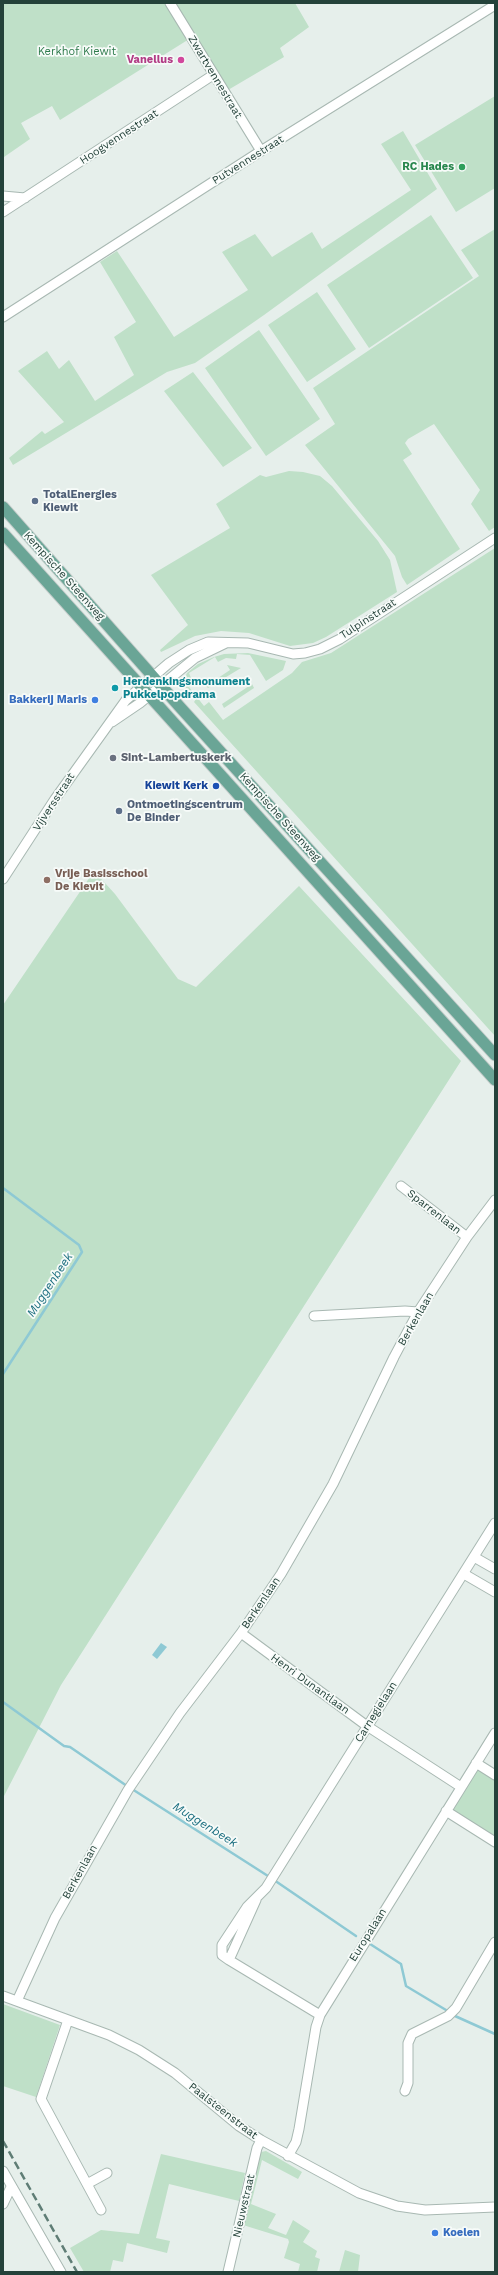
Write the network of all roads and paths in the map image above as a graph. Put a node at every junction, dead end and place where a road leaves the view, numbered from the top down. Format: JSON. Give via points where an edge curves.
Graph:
{"nodes":[{"id":1,"x":170,"y":3,"type":"edge"},
{"id":2,"x":495,"y":5,"type":"edge"},
{"id":3,"x":212,"y":75,"type":"junction"},
{"id":4,"x":261,"y":151,"type":"junction"},
{"id":5,"x":3,"y":196,"type":"edge"},
{"id":6,"x":25,"y":198,"type":"junction"},
{"id":7,"x":3,"y":212,"type":"edge"},
{"id":8,"x":3,"y":317,"type":"edge"},
{"id":9,"x":3,"y":507,"type":"edge"},
{"id":10,"x":3,"y":532,"type":"edge"},
{"id":11,"x":495,"y":538,"type":"edge"},
{"id":12,"x":228,"y":642,"type":"junction"},
{"id":13,"x":153,"y":676,"type":"junction"},
{"id":14,"x":161,"y":685,"type":"junction"},
{"id":15,"x":141,"y":686,"type":"junction"},
{"id":16,"x":150,"y":696,"type":"junction"},
{"id":17,"x":106,"y":726,"type":"junction"},
{"id":18,"x":3,"y":879,"type":"edge"},
{"id":19,"x":495,"y":1055,"type":"edge"},
{"id":20,"x":495,"y":1080,"type":"edge"},
{"id":21,"x":401,"y":1186,"type":"dead end"},
{"id":22,"x":495,"y":1200,"type":"edge"},
{"id":23,"x":467,"y":1237,"type":"junction"},
{"id":24,"x":418,"y":1312,"type":"junction"},
{"id":25,"x":314,"y":1316,"type":"dead end"},
{"id":26,"x":495,"y":1523,"type":"edge"},
{"id":27,"x":474,"y":1557,"type":"junction"},
{"id":28,"x":495,"y":1569,"type":"edge"},
{"id":29,"x":464,"y":1574,"type":"junction"},
{"id":30,"x":495,"y":1592,"type":"edge"},
{"id":31,"x":241,"y":1633,"type":"junction"},
{"id":32,"x":367,"y":1726,"type":"junction"},
{"id":33,"x":495,"y":1733,"type":"edge"},
{"id":34,"x":476,"y":1763,"type":"junction"},
{"id":35,"x":495,"y":1775,"type":"edge"},
{"id":36,"x":461,"y":1787,"type":"junction"},
{"id":37,"x":446,"y":1811,"type":"junction"},
{"id":38,"x":495,"y":1842,"type":"edge"},
{"id":39,"x":256,"y":1900,"type":"junction"},
{"id":40,"x":495,"y":1942,"type":"edge"},
{"id":41,"x":229,"y":1960,"type":"junction"},
{"id":42,"x":3,"y":1996,"type":"edge"},
{"id":43,"x":17,"y":2001,"type":"junction"},
{"id":44,"x":320,"y":2015,"type":"junction"},
{"id":45,"x":68,"y":2020,"type":"junction"},
{"id":46,"x":405,"y":2091,"type":"dead end"},
{"id":47,"x":261,"y":2140,"type":"junction"},
{"id":48,"x":288,"y":2156,"type":"junction"},
{"id":49,"x":3,"y":2171,"type":"edge"},
{"id":50,"x":107,"y":2173,"type":"dead end"},
{"id":51,"x":87,"y":2184,"type":"junction"},
{"id":52,"x":12,"y":2187,"type":"junction"},
{"id":53,"x":3,"y":2204,"type":"edge"},
{"id":54,"x":495,"y":2207,"type":"edge"},
{"id":55,"x":101,"y":2210,"type":"dead end"},
{"id":56,"x":61,"y":2272,"type":"edge"},
{"id":57,"x":228,"y":2272,"type":"edge"}],
"edges":[{"from":1,"to":3,"type":"street","name":"Zwartvennestraat"},
{"from":2,"to":4,"type":"street","name":"Putvennestraat"},
{"from":3,"to":4,"type":"street","name":"Zwartvennestraat"},
{"from":3,"to":6,"type":"street","name":"Hoogvennestraat"},
{"from":4,"to":8,"type":"street","name":"Putvennestraat"},
{"from":5,"to":6,"type":"street"},
{"from":6,"to":7,"type":"street","name":"Hoogvennestraat"},
{"from":9,"to":13,"type":"main road","name":"Kempische Steenweg"},
{"from":10,"to":15,"type":"main road","name":"Kempische Steenweg"},
{"from":11,"to":12,"type":"street","name":"Tulpinstraat","via":[[320,649],[293,654],[248,643]]},
{"from":12,"to":13,"type":"street","name":"Tulpinstraat","via":[[208,642],[189,650]]},
{"from":12,"to":14,"type":"street","name":"Tulpinstraat","via":[[195,658]]},
{"from":13,"to":14,"type":"main road","name":"Kempische Steenweg"},
{"from":13,"to":15,"type":"street","name":"Vijversstraat"},
{"from":14,"to":16,"type":"street","name":"Tulpinstraat"},
{"from":14,"to":19,"type":"main road","name":"Kempische Steenweg"},
{"from":15,"to":16,"type":"main road","name":"Kempische Steenweg"},
{"from":15,"to":17,"type":"street","name":"Vijversstraat","via":[[126,700]]},
{"from":16,"to":17,"type":"street","name":"Vijversstraat"},
{"from":16,"to":20,"type":"main road","name":"Kempische Steenweg"},
{"from":17,"to":18,"type":"street","name":"Vijversstraat"},
{"from":21,"to":23,"type":"street","name":"Sparrenlaan"},
{"from":22,"to":23,"type":"street","name":"Berkenlaan"},
{"from":23,"to":24,"type":"street","name":"Berkenlaan"},
{"from":24,"to":25,"type":"street","via":[[405,1310]]},
{"from":24,"to":31,"type":"street","name":"Berkenlaan","via":[[333,1484],[281,1574]]},
{"from":26,"to":27,"type":"street","name":"Carnegielaan"},
{"from":27,"to":28,"type":"street"},
{"from":27,"to":29,"type":"street","name":"Carnegielaan"},
{"from":29,"to":30,"type":"street"},
{"from":29,"to":32,"type":"street","name":"Carnegielaan"},
{"from":31,"to":32,"type":"street","name":"Henri Dunantlaan"},
{"from":31,"to":43,"type":"street","name":"Berkenlaan","via":[[180,1713],[128,1790],[55,1918]]},
{"from":32,"to":36,"type":"street","name":"Henri Dunantlaan"},
{"from":32,"to":39,"type":"street","name":"Carnegielaan"},
{"from":33,"to":34,"type":"street","name":"Europalaan"},
{"from":34,"to":35,"type":"street"},
{"from":34,"to":36,"type":"street","name":"Europalaan"},
{"from":36,"to":37,"type":"street","name":"Europalaan"},
{"from":37,"to":38,"type":"street"},
{"from":37,"to":44,"type":"street","name":"Europalaan"},
{"from":39,"to":41,"type":"street","name":"Carnegielaan"},
{"from":39,"to":41,"type":"street","name":"Carnegielaan","via":[[247,1907],[222,1945],[222,1955]]},
{"from":40,"to":46,"type":"street","via":[[456,2008],[448,2016],[412,2034],[408,2042],[408,2083]]},
{"from":41,"to":44,"type":"street"},
{"from":42,"to":43,"type":"street","name":"Paalsteenstraat"},
{"from":43,"to":45,"type":"street","name":"Paalsteenstraat"},
{"from":44,"to":48,"type":"street","name":"Europalaan","via":[[299,2129],[296,2142]]},
{"from":45,"to":47,"type":"street","name":"Paalsteenstraat","via":[[109,2035],[157,2061],[239,2126]]},
{"from":45,"to":51,"type":"street","via":[[40,2099]]},
{"from":47,"to":48,"type":"street","name":"Paalsteenstraat"},
{"from":47,"to":57,"type":"street","name":"Nieuwstraat"},
{"from":48,"to":54,"type":"street","name":"Paalsteenstraat","via":[[359,2193],[397,2206],[425,2210]]},
{"from":49,"to":52,"type":"street"},
{"from":50,"to":51,"type":"street"},
{"from":51,"to":55,"type":"street"},
{"from":52,"to":53,"type":"street"},
{"from":52,"to":56,"type":"street"}]}
